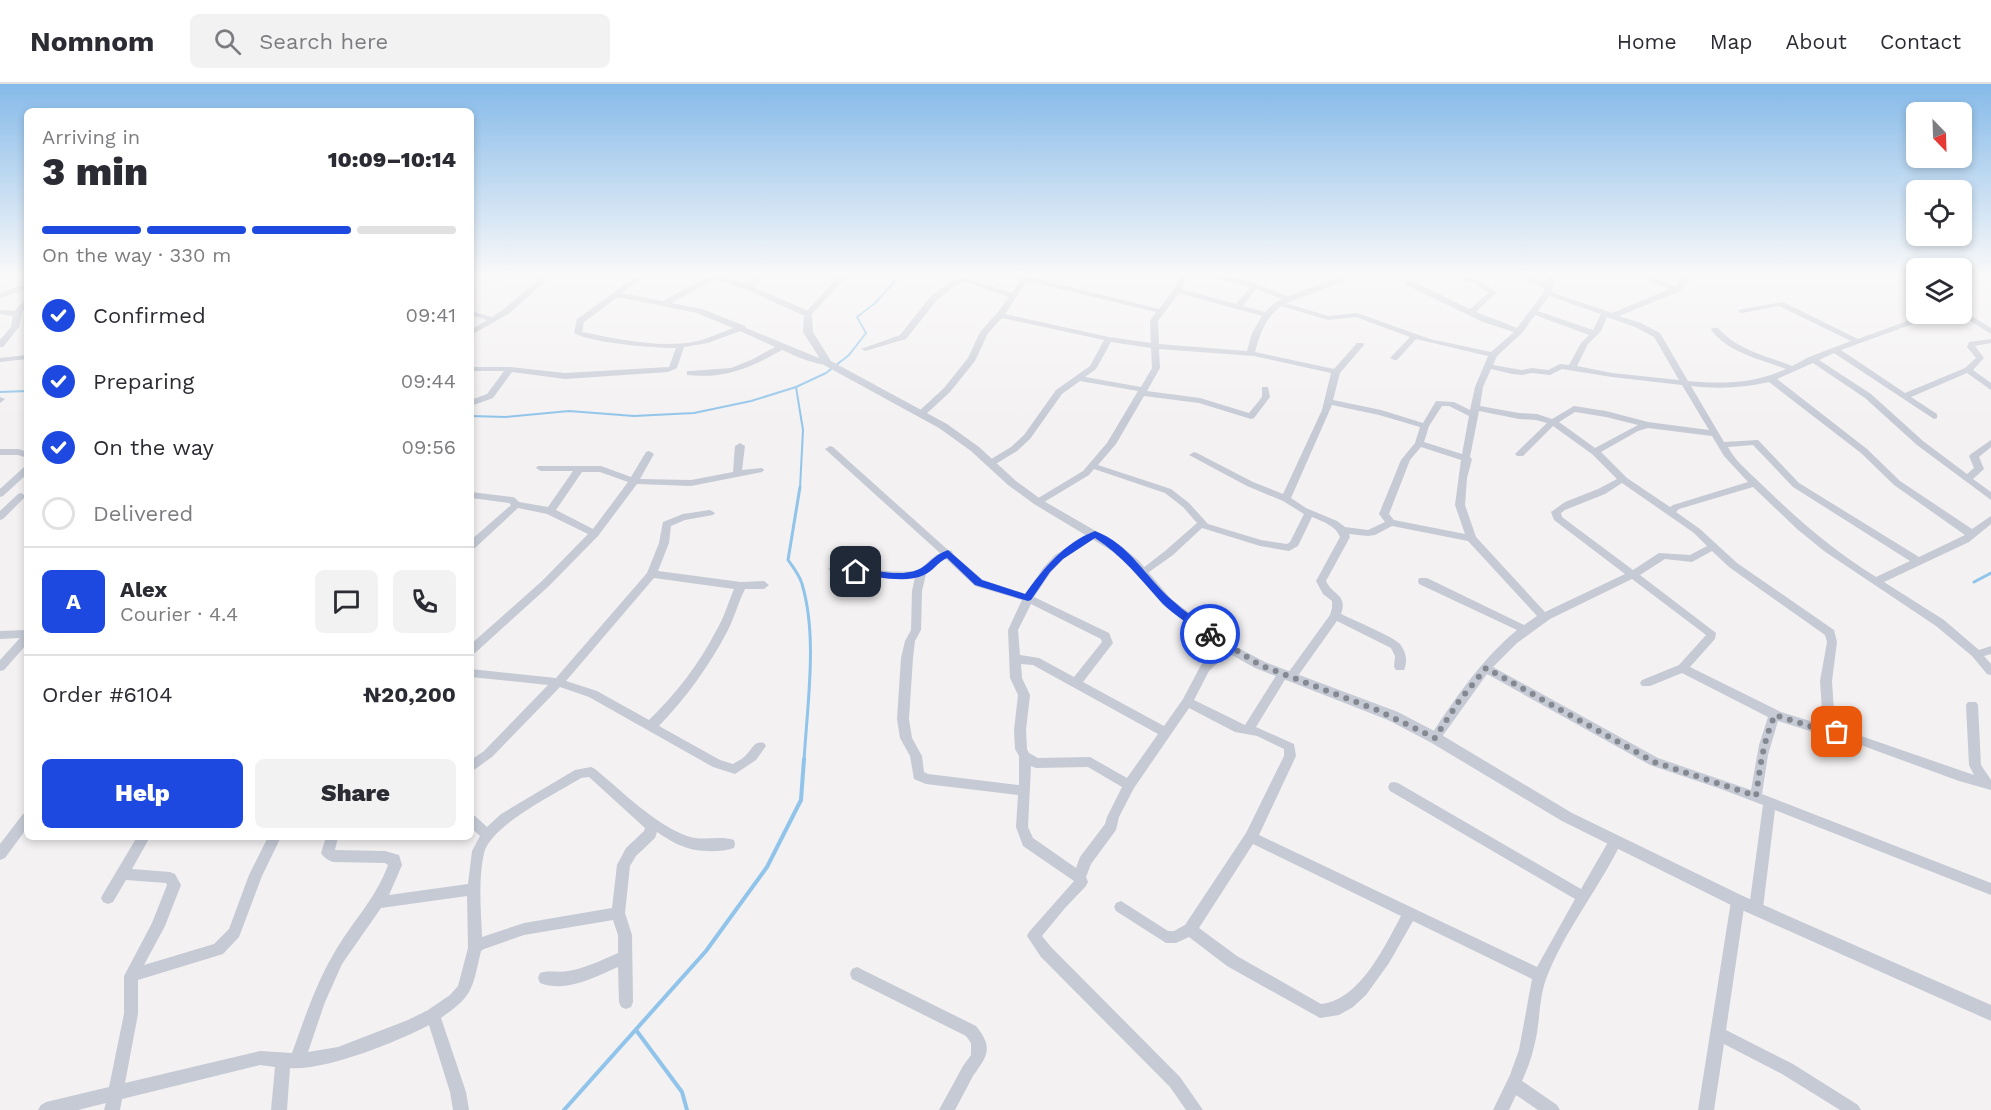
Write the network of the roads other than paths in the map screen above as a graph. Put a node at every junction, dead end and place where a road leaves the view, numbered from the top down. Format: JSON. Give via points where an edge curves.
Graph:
{"nodes":[{"id":1,"x":16,"y":323,"type":"edge"},
{"id":2,"x":580,"y":323,"type":"edge"},
{"id":3,"x":729,"y":323,"type":"edge"},
{"id":4,"x":808,"y":323,"type":"edge"},
{"id":5,"x":914,"y":323,"type":"edge"},
{"id":6,"x":993,"y":323,"type":"edge"},
{"id":7,"x":1036,"y":323,"type":"edge"},
{"id":8,"x":1154,"y":323,"type":"edge"},
{"id":9,"x":1261,"y":323,"type":"edge"},
{"id":10,"x":1378,"y":323,"type":"edge"},
{"id":11,"x":1499,"y":323,"type":"edge"},
{"id":12,"x":1525,"y":323,"type":"edge"},
{"id":13,"x":1564,"y":323,"type":"edge"},
{"id":14,"x":1603,"y":323,"type":"edge"},
{"id":15,"x":1627,"y":323,"type":"edge"},
{"id":16,"x":1821,"y":323,"type":"edge"},
{"id":17,"x":1906,"y":323,"type":"edge"},
{"id":18,"x":1978,"y":323,"type":"edge"},
{"id":19,"x":742,"y":328,"type":"junction"},
{"id":20,"x":1715,"y":330,"type":"dead end"},
{"id":21,"x":1519,"y":331,"type":"junction"},
{"id":22,"x":1991,"y":332,"type":"edge"},
{"id":23,"x":1595,"y":334,"type":"junction"},
{"id":24,"x":1414,"y":337,"type":"junction"},
{"id":25,"x":1109,"y":339,"type":"junction"},
{"id":26,"x":1857,"y":340,"type":"junction"},
{"id":27,"x":1991,"y":341,"type":"edge"},
{"id":28,"x":0,"y":345,"type":"edge"},
{"id":29,"x":681,"y":345,"type":"junction"},
{"id":30,"x":1360,"y":345,"type":"dead end"},
{"id":31,"x":782,"y":346,"type":"junction"},
{"id":32,"x":1157,"y":346,"type":"junction"},
{"id":33,"x":865,"y":349,"type":"dead end"},
{"id":34,"x":1835,"y":350,"type":"junction"},
{"id":35,"x":1250,"y":354,"type":"junction"},
{"id":36,"x":1493,"y":355,"type":"junction"},
{"id":37,"x":24,"y":357,"type":"edge"},
{"id":38,"x":1394,"y":358,"type":"dead end"},
{"id":39,"x":1812,"y":359,"type":"junction"},
{"id":40,"x":0,"y":360,"type":"edge"},
{"id":41,"x":832,"y":365,"type":"junction"},
{"id":42,"x":1488,"y":366,"type":"junction"},
{"id":43,"x":1572,"y":368,"type":"junction"},
{"id":44,"x":474,"y":369,"type":"edge"},
{"id":45,"x":510,"y":369,"type":"junction"},
{"id":46,"x":1792,"y":369,"type":"junction"},
{"id":47,"x":1968,"y":370,"type":"junction"},
{"id":48,"x":1336,"y":372,"type":"junction"},
{"id":49,"x":690,"y":373,"type":"dead end"},
{"id":50,"x":1080,"y":378,"type":"junction"},
{"id":51,"x":1771,"y":379,"type":"junction"},
{"id":52,"x":1685,"y":383,"type":"junction"},
{"id":53,"x":1991,"y":387,"type":"edge"},
{"id":54,"x":1265,"y":389,"type":"dead end"},
{"id":55,"x":1144,"y":391,"type":"junction"},
{"id":56,"x":1905,"y":396,"type":"junction"},
{"id":57,"x":474,"y":402,"type":"edge"},
{"id":58,"x":1328,"y":402,"type":"junction"},
{"id":59,"x":1474,"y":411,"type":"junction"},
{"id":60,"x":921,"y":414,"type":"junction"},
{"id":61,"x":1934,"y":416,"type":"dead end"},
{"id":62,"x":1553,"y":422,"type":"junction"},
{"id":63,"x":1648,"y":425,"type":"junction"},
{"id":64,"x":1425,"y":426,"type":"junction"},
{"id":65,"x":1715,"y":434,"type":"junction"},
{"id":66,"x":1419,"y":443,"type":"junction"},
{"id":67,"x":1991,"y":443,"type":"edge"},
{"id":68,"x":740,"y":446,"type":"dead end"},
{"id":69,"x":1722,"y":446,"type":"junction"},
{"id":70,"x":830,"y":449,"type":"dead end"},
{"id":71,"x":0,"y":452,"type":"edge"},
{"id":72,"x":1595,"y":452,"type":"junction"},
{"id":73,"x":649,"y":453,"type":"dead end"},
{"id":74,"x":24,"y":454,"type":"edge"},
{"id":75,"x":1520,"y":454,"type":"dead end"},
{"id":76,"x":1194,"y":455,"type":"dead end"},
{"id":77,"x":1467,"y":459,"type":"junction"},
{"id":78,"x":991,"y":463,"type":"junction"},
{"id":79,"x":1094,"y":466,"type":"junction"},
{"id":80,"x":541,"y":468,"type":"dead end"},
{"id":81,"x":579,"y":469,"type":"junction"},
{"id":82,"x":759,"y":470,"type":"dead end"},
{"id":83,"x":24,"y":472,"type":"edge"},
{"id":84,"x":736,"y":475,"type":"junction"},
{"id":85,"x":1967,"y":479,"type":"junction"},
{"id":86,"x":1624,"y":480,"type":"junction"},
{"id":87,"x":635,"y":481,"type":"junction"},
{"id":88,"x":1755,"y":483,"type":"junction"},
{"id":89,"x":0,"y":495,"type":"edge"},
{"id":90,"x":474,"y":495,"type":"edge"},
{"id":91,"x":24,"y":496,"type":"edge"},
{"id":92,"x":1991,"y":497,"type":"edge"},
{"id":93,"x":1286,"y":499,"type":"junction"},
{"id":94,"x":1038,"y":502,"type":"junction"},
{"id":95,"x":516,"y":505,"type":"junction"},
{"id":96,"x":550,"y":511,"type":"junction"},
{"id":97,"x":1670,"y":512,"type":"junction"},
{"id":98,"x":710,"y":513,"type":"dead end"},
{"id":99,"x":1310,"y":513,"type":"junction"},
{"id":100,"x":0,"y":517,"type":"edge"},
{"id":101,"x":1991,"y":519,"type":"edge"},
{"id":102,"x":1391,"y":523,"type":"junction"},
{"id":103,"x":1201,"y":524,"type":"junction"},
{"id":104,"x":1342,"y":530,"type":"junction"},
{"id":105,"x":474,"y":534,"type":"edge"},
{"id":106,"x":484,"y":534,"type":"junction"},
{"id":107,"x":595,"y":534,"type":"junction"},
{"id":108,"x":1095,"y":534,"type":"junction"},
{"id":109,"x":1973,"y":535,"type":"junction"},
{"id":110,"x":1471,"y":538,"type":"junction"},
{"id":111,"x":474,"y":543,"type":"edge"},
{"id":112,"x":1714,"y":546,"type":"junction"},
{"id":113,"x":948,"y":553,"type":"junction"},
{"id":114,"x":1919,"y":562,"type":"junction"},
{"id":115,"x":833,"y":569,"type":"dead end"},
{"id":116,"x":921,"y":573,"type":"junction"},
{"id":117,"x":652,"y":574,"type":"junction"},
{"id":118,"x":1142,"y":574,"type":"junction"},
{"id":119,"x":1631,"y":574,"type":"junction"},
{"id":120,"x":1423,"y":581,"type":"dead end"},
{"id":121,"x":1877,"y":581,"type":"junction"},
{"id":122,"x":764,"y":585,"type":"dead end"},
{"id":123,"x":741,"y":586,"type":"junction"},
{"id":124,"x":1028,"y":598,"type":"junction"},
{"id":125,"x":1335,"y":616,"type":"junction"},
{"id":126,"x":1544,"y":617,"type":"junction"},
{"id":127,"x":1526,"y":630,"type":"junction"},
{"id":128,"x":0,"y":635,"type":"edge"},
{"id":129,"x":24,"y":635,"type":"edge"},
{"id":130,"x":24,"y":639,"type":"edge"},
{"id":131,"x":474,"y":647,"type":"edge"},
{"id":132,"x":1227,"y":647,"type":"junction"},
{"id":133,"x":1991,"y":650,"type":"edge"},
{"id":134,"x":1978,"y":654,"type":"junction"},
{"id":135,"x":1014,"y":658,"type":"junction"},
{"id":136,"x":0,"y":667,"type":"edge"},
{"id":137,"x":1400,"y":667,"type":"dead end"},
{"id":138,"x":1486,"y":668,"type":"junction"},
{"id":139,"x":1683,"y":668,"type":"junction"},
{"id":140,"x":1991,"y":670,"type":"edge"},
{"id":141,"x":474,"y":673,"type":"edge"},
{"id":142,"x":1287,"y":676,"type":"junction"},
{"id":143,"x":557,"y":682,"type":"junction"},
{"id":144,"x":1076,"y":682,"type":"junction"},
{"id":145,"x":1646,"y":683,"type":"dead end"},
{"id":146,"x":1187,"y":702,"type":"junction"},
{"id":147,"x":1972,"y":705,"type":"dead end"},
{"id":148,"x":1775,"y":715,"type":"junction"},
{"id":149,"x":650,"y":727,"type":"junction"},
{"id":150,"x":1249,"y":729,"type":"junction"},
{"id":151,"x":1829,"y":730,"type":"junction"},
{"id":152,"x":1166,"y":733,"type":"junction"},
{"id":153,"x":1435,"y":738,"type":"junction"},
{"id":154,"x":760,"y":746,"type":"dead end"},
{"id":155,"x":1024,"y":756,"type":"junction"},
{"id":156,"x":474,"y":765,"type":"edge"},
{"id":157,"x":1129,"y":784,"type":"junction"},
{"id":158,"x":1988,"y":784,"type":"edge"},
{"id":159,"x":1394,"y":787,"type":"dead end"},
{"id":160,"x":1025,"y":792,"type":"junction"},
{"id":161,"x":1756,"y":796,"type":"junction"},
{"id":162,"x":1770,"y":802,"type":"junction"},
{"id":163,"x":648,"y":821,"type":"junction"},
{"id":164,"x":24,"y":822,"type":"edge"},
{"id":165,"x":474,"y":823,"type":"edge"},
{"id":166,"x":487,"y":836,"type":"junction"},
{"id":167,"x":1251,"y":837,"type":"junction"},
{"id":168,"x":142,"y":840,"type":"edge"},
{"id":169,"x":274,"y":840,"type":"edge"},
{"id":170,"x":332,"y":840,"type":"edge"},
{"id":171,"x":1616,"y":841,"type":"junction"},
{"id":172,"x":729,"y":844,"type":"dead end"},
{"id":173,"x":0,"y":854,"type":"edge"},
{"id":174,"x":122,"y":874,"type":"junction"},
{"id":175,"x":1079,"y":877,"type":"junction"},
{"id":176,"x":1991,"y":889,"type":"edge"},
{"id":177,"x":474,"y":890,"type":"junction"},
{"id":178,"x":1584,"y":897,"type":"junction"},
{"id":179,"x":108,"y":898,"type":"dead end"},
{"id":180,"x":1738,"y":901,"type":"junction"},
{"id":181,"x":379,"y":902,"type":"junction"},
{"id":182,"x":1121,"y":907,"type":"dead end"},
{"id":183,"x":1756,"y":908,"type":"junction"},
{"id":184,"x":618,"y":913,"type":"junction"},
{"id":185,"x":1410,"y":913,"type":"junction"},
{"id":186,"x":1190,"y":929,"type":"junction"},
{"id":187,"x":475,"y":948,"type":"junction"},
{"id":188,"x":625,"y":957,"type":"junction"},
{"id":189,"x":857,"y":974,"type":"dead end"},
{"id":190,"x":131,"y":976,"type":"junction"},
{"id":191,"x":1540,"y":976,"type":"junction"},
{"id":192,"x":544,"y":978,"type":"dead end"},
{"id":193,"x":626,"y":1002,"type":"dead end"},
{"id":194,"x":1991,"y":1013,"type":"edge"},
{"id":195,"x":433,"y":1014,"type":"junction"},
{"id":196,"x":1718,"y":1034,"type":"junction"},
{"id":197,"x":290,"y":1061,"type":"junction"},
{"id":198,"x":1514,"y":1085,"type":"junction"},
{"id":199,"x":116,"y":1094,"type":"junction"},
{"id":200,"x":46,"y":1110,"type":"edge"},
{"id":201,"x":112,"y":1110,"type":"edge"},
{"id":202,"x":279,"y":1110,"type":"edge"},
{"id":203,"x":461,"y":1110,"type":"edge"},
{"id":204,"x":947,"y":1110,"type":"edge"},
{"id":205,"x":1195,"y":1110,"type":"edge"},
{"id":206,"x":1501,"y":1110,"type":"edge"},
{"id":207,"x":1552,"y":1110,"type":"edge"},
{"id":208,"x":1706,"y":1110,"type":"edge"},
{"id":209,"x":1853,"y":1110,"type":"edge"}],
"edges":[{"from":1,"to":28,"type":"street"},
{"from":2,"to":29,"type":"street","via":[[578,333]]},
{"from":3,"to":19,"type":"street"},
{"from":4,"to":41,"type":"street","via":[[808,332]]},
{"from":5,"to":33,"type":"street","via":[[903,337]]},
{"from":6,"to":60,"type":"street","via":[[972,359]]},
{"from":7,"to":25,"type":"street"},
{"from":8,"to":32,"type":"street"},
{"from":9,"to":35,"type":"street"},
{"from":10,"to":24,"type":"street"},
{"from":11,"to":21,"type":"street"},
{"from":12,"to":21,"type":"street"},
{"from":13,"to":23,"type":"street"},
{"from":14,"to":23,"type":"street"},
{"from":15,"to":52,"type":"street","via":[[1657,335]]},
{"from":16,"to":26,"type":"street"},
{"from":17,"to":26,"type":"street"},
{"from":18,"to":22,"type":"street"},
{"from":19,"to":29,"type":"street"},
{"from":19,"to":31,"type":"street"},
{"from":20,"to":46,"type":"street","via":[[1720,338]]},
{"from":21,"to":36,"type":"street"},
{"from":23,"to":43,"type":"street","via":[[1585,343]]},
{"from":24,"to":36,"type":"street"},
{"from":24,"to":38,"type":"street"},
{"from":25,"to":32,"type":"street"},
{"from":25,"to":50,"type":"street","via":[[1093,367]]},
{"from":26,"to":34,"type":"street"},
{"from":27,"to":47,"type":"street","via":[[1972,344],[1980,358]]},
{"from":29,"to":45,"type":"street","via":[[673,368],[668,370],[565,376]]},
{"from":30,"to":48,"type":"street"},
{"from":31,"to":41,"type":"street"},
{"from":31,"to":49,"type":"street","via":[[735,370]]},
{"from":32,"to":35,"type":"street"},
{"from":32,"to":55,"type":"street","via":[[1156,368]]},
{"from":34,"to":39,"type":"street"},
{"from":34,"to":56,"type":"street"},
{"from":35,"to":48,"type":"street"},
{"from":36,"to":42,"type":"street"},
{"from":37,"to":40,"type":"street"},
{"from":39,"to":46,"type":"street"},
{"from":39,"to":85,"type":"street","via":[[1868,396]]},
{"from":41,"to":60,"type":"street"},
{"from":42,"to":43,"type":"street","via":[[1550,374],[1560,366]]},
{"from":42,"to":59,"type":"street"},
{"from":43,"to":52,"type":"street"},
{"from":44,"to":45,"type":"street"},
{"from":45,"to":57,"type":"street","via":[[490,396]]},
{"from":46,"to":51,"type":"street"},
{"from":47,"to":53,"type":"street"},
{"from":47,"to":56,"type":"street"},
{"from":48,"to":58,"type":"street"},
{"from":50,"to":55,"type":"street"},
{"from":50,"to":78,"type":"street","via":[[1059,392],[1027,437]]},
{"from":51,"to":52,"type":"street","via":[[1731,386]]},
{"from":51,"to":109,"type":"street","via":[[1906,490]]},
{"from":52,"to":65,"type":"street"},
{"from":54,"to":55,"type":"street","via":[[1266,397],[1251,416],[1200,401]]},
{"from":55,"to":79,"type":"street"},
{"from":56,"to":61,"type":"street"},
{"from":58,"to":64,"type":"street"},
{"from":58,"to":93,"type":"street"},
{"from":59,"to":62,"type":"street"},
{"from":59,"to":64,"type":"street","via":[[1439,403]]},
{"from":59,"to":77,"type":"street"},
{"from":60,"to":78,"type":"street"},
{"from":62,"to":63,"type":"street","via":[[1574,409]]},
{"from":62,"to":72,"type":"street"},
{"from":62,"to":75,"type":"street"},
{"from":63,"to":65,"type":"street"},
{"from":63,"to":72,"type":"street"},
{"from":64,"to":66,"type":"street"},
{"from":65,"to":69,"type":"street"},
{"from":66,"to":77,"type":"street"},
{"from":66,"to":102,"type":"street","via":[[1387,504],[1384,514]]},
{"from":67,"to":85,"type":"street","via":[[1974,456],[1979,469]]},
{"from":68,"to":84,"type":"street"},
{"from":69,"to":88,"type":"street"},
{"from":69,"to":114,"type":"street","via":[[1755,442],[1796,485]]},
{"from":70,"to":113,"type":"street"},
{"from":71,"to":74,"type":"street"},
{"from":72,"to":86,"type":"street"},
{"from":73,"to":87,"type":"street"},
{"from":76,"to":93,"type":"street"},
{"from":77,"to":110,"type":"street","via":[[1460,505]]},
{"from":78,"to":94,"type":"street"},
{"from":79,"to":94,"type":"street"},
{"from":79,"to":103,"type":"street","via":[[1168,491]]},
{"from":80,"to":81,"type":"street"},
{"from":81,"to":87,"type":"street","via":[[601,469]]},
{"from":81,"to":96,"type":"street"},
{"from":82,"to":84,"type":"street"},
{"from":83,"to":89,"type":"street"},
{"from":84,"to":87,"type":"street","via":[[691,483]]},
{"from":85,"to":92,"type":"street"},
{"from":86,"to":97,"type":"street"},
{"from":86,"to":119,"type":"street","via":[[1556,512],[1557,518]]},
{"from":87,"to":107,"type":"street"},
{"from":88,"to":97,"type":"street"},
{"from":88,"to":121,"type":"street","via":[[1824,545]]},
{"from":89,"to":91,"type":"street"},
{"from":90,"to":95,"type":"street","via":[[513,500]]},
{"from":91,"to":100,"type":"street"},
{"from":93,"to":99,"type":"street"},
{"from":94,"to":108,"type":"street"},
{"from":95,"to":96,"type":"street"},
{"from":95,"to":106,"type":"street"},
{"from":96,"to":107,"type":"street"},
{"from":97,"to":112,"type":"street"},
{"from":98,"to":117,"type":"street","via":[[666,524],[664,543]]},
{"from":99,"to":103,"type":"street","via":[[1289,548],[1232,536]]},
{"from":99,"to":104,"type":"street"},
{"from":101,"to":109,"type":"street"},
{"from":102,"to":104,"type":"street","via":[[1376,532]]},
{"from":102,"to":110,"type":"street"},
{"from":103,"to":118,"type":"street"},
{"from":104,"to":125,"type":"street","via":[[1345,537],[1322,581],[1340,605]]},
{"from":105,"to":106,"type":"street"},
{"from":106,"to":111,"type":"street"},
{"from":107,"to":131,"type":"street"},
{"from":108,"to":118,"type":"street"},
{"from":108,"to":124,"type":"street","via":[[1059,557]]},
{"from":109,"to":114,"type":"street"},
{"from":110,"to":126,"type":"street"},
{"from":112,"to":119,"type":"street","via":[[1692,559],[1663,555]]},
{"from":112,"to":151,"type":"street","via":[[1734,565],[1830,633]]},
{"from":113,"to":116,"type":"street"},
{"from":113,"to":124,"type":"street","via":[[979,583]]},
{"from":114,"to":121,"type":"street"},
{"from":115,"to":116,"type":"street"},
{"from":116,"to":160,"type":"street","via":[[916,630],[907,658],[903,719],[918,775]]},
{"from":117,"to":123,"type":"street"},
{"from":117,"to":143,"type":"street"},
{"from":118,"to":132,"type":"street","via":[[1167,602]]},
{"from":119,"to":126,"type":"street","via":[[1623,582]]},
{"from":119,"to":139,"type":"street","via":[[1711,633]]},
{"from":120,"to":127,"type":"street"},
{"from":121,"to":134,"type":"street"},
{"from":122,"to":123,"type":"street"},
{"from":123,"to":149,"type":"street","via":[[721,632],[692,678]]},
{"from":124,"to":135,"type":"street","via":[[1013,630]]},
{"from":124,"to":144,"type":"street","via":[[1107,639],[1108,644]]},
{"from":125,"to":137,"type":"street","via":[[1395,645],[1401,656]]},
{"from":125,"to":142,"type":"street"},
{"from":126,"to":127,"type":"street"},
{"from":127,"to":138,"type":"street"},
{"from":128,"to":129,"type":"street"},
{"from":130,"to":136,"type":"street"},
{"from":132,"to":142,"type":"street"},
{"from":132,"to":146,"type":"street","via":[[1205,668]]},
{"from":133,"to":134,"type":"street"},
{"from":134,"to":140,"type":"street"},
{"from":135,"to":144,"type":"street","via":[[1035,661]]},
{"from":135,"to":155,"type":"street","via":[[1016,678],[1024,695],[1020,730]]},
{"from":138,"to":153,"type":"street"},
{"from":138,"to":161,"type":"street","via":[[1654,762]]},
{"from":139,"to":145,"type":"street"},
{"from":139,"to":148,"type":"street"},
{"from":141,"to":143,"type":"street"},
{"from":142,"to":150,"type":"street"},
{"from":142,"to":153,"type":"street","via":[[1393,717]]},
{"from":143,"to":149,"type":"street","via":[[593,693]]},
{"from":143,"to":156,"type":"street"},
{"from":144,"to":152,"type":"street"},
{"from":146,"to":150,"type":"street","via":[[1239,729]]},
{"from":146,"to":152,"type":"street"},
{"from":147,"to":158,"type":"street","via":[[1975,765]]},
{"from":148,"to":151,"type":"street"},
{"from":148,"to":161,"type":"street","via":[[1761,760]]},
{"from":149,"to":154,"type":"street","via":[[717,764],[735,769]]},
{"from":150,"to":167,"type":"street","via":[[1292,750]]},
{"from":151,"to":158,"type":"street"},
{"from":152,"to":157,"type":"street"},
{"from":153,"to":171,"type":"street","via":[[1567,817]]},
{"from":155,"to":157,"type":"street","via":[[1036,763],[1090,762]]},
{"from":155,"to":160,"type":"street"},
{"from":157,"to":175,"type":"street","via":[[1111,826],[1085,861]]},
{"from":159,"to":178,"type":"street"},
{"from":160,"to":175,"type":"street","via":[[1024,836]]},
{"from":161,"to":162,"type":"street"},
{"from":162,"to":176,"type":"street"},
{"from":162,"to":183,"type":"street"},
{"from":163,"to":166,"type":"street","via":[[585,771],[505,818]]},
{"from":163,"to":172,"type":"street","via":[[686,842]]},
{"from":163,"to":184,"type":"street","via":[[651,832],[624,865]]},
{"from":164,"to":173,"type":"street"},
{"from":165,"to":166,"type":"street"},
{"from":166,"to":177,"type":"street","via":[[478,851]]},
{"from":167,"to":185,"type":"street"},
{"from":167,"to":186,"type":"street"},
{"from":168,"to":174,"type":"street"},
{"from":169,"to":190,"type":"street","via":[[234,933],[218,949]]},
{"from":170,"to":181,"type":"street","via":[[328,853],[333,856],[394,860],[393,873]]},
{"from":171,"to":178,"type":"street"},
{"from":171,"to":180,"type":"street"},
{"from":174,"to":179,"type":"street"},
{"from":174,"to":190,"type":"street","via":[[170,878],[174,885],[158,926]]},
{"from":175,"to":205,"type":"street","via":[[1082,882],[1034,936],[1175,1082]]},
{"from":177,"to":181,"type":"street"},
{"from":177,"to":187,"type":"street"},
{"from":178,"to":191,"type":"street"},
{"from":180,"to":183,"type":"street"},
{"from":180,"to":196,"type":"street"},
{"from":181,"to":197,"type":"street","via":[[344,948]]},
{"from":182,"to":186,"type":"street","via":[[1167,937]]},
{"from":183,"to":194,"type":"street"},
{"from":184,"to":187,"type":"street","via":[[524,929]]},
{"from":184,"to":188,"type":"street","via":[[625,935]]},
{"from":185,"to":186,"type":"street","via":[[1377,970],[1338,1011],[1330,1013],[1232,961]]},
{"from":185,"to":191,"type":"street"},
{"from":187,"to":195,"type":"street","via":[[464,990]]},
{"from":188,"to":192,"type":"street","via":[[557,981]]},
{"from":188,"to":193,"type":"street"},
{"from":189,"to":204,"type":"street","via":[[971,1031],[979,1041],[978,1058]]},
{"from":190,"to":199,"type":"street","via":[[132,1014]]},
{"from":191,"to":198,"type":"street","via":[[1526,1048]]},
{"from":195,"to":197,"type":"street","via":[[338,1054]]},
{"from":195,"to":203,"type":"street"},
{"from":196,"to":208,"type":"street"},
{"from":196,"to":209,"type":"street","via":[[1760,1054]]},
{"from":197,"to":199,"type":"street","via":[[260,1059]]},
{"from":197,"to":202,"type":"street"},
{"from":198,"to":206,"type":"street"},
{"from":198,"to":207,"type":"street"},
{"from":199,"to":200,"type":"street"},
{"from":199,"to":201,"type":"street"}]}
